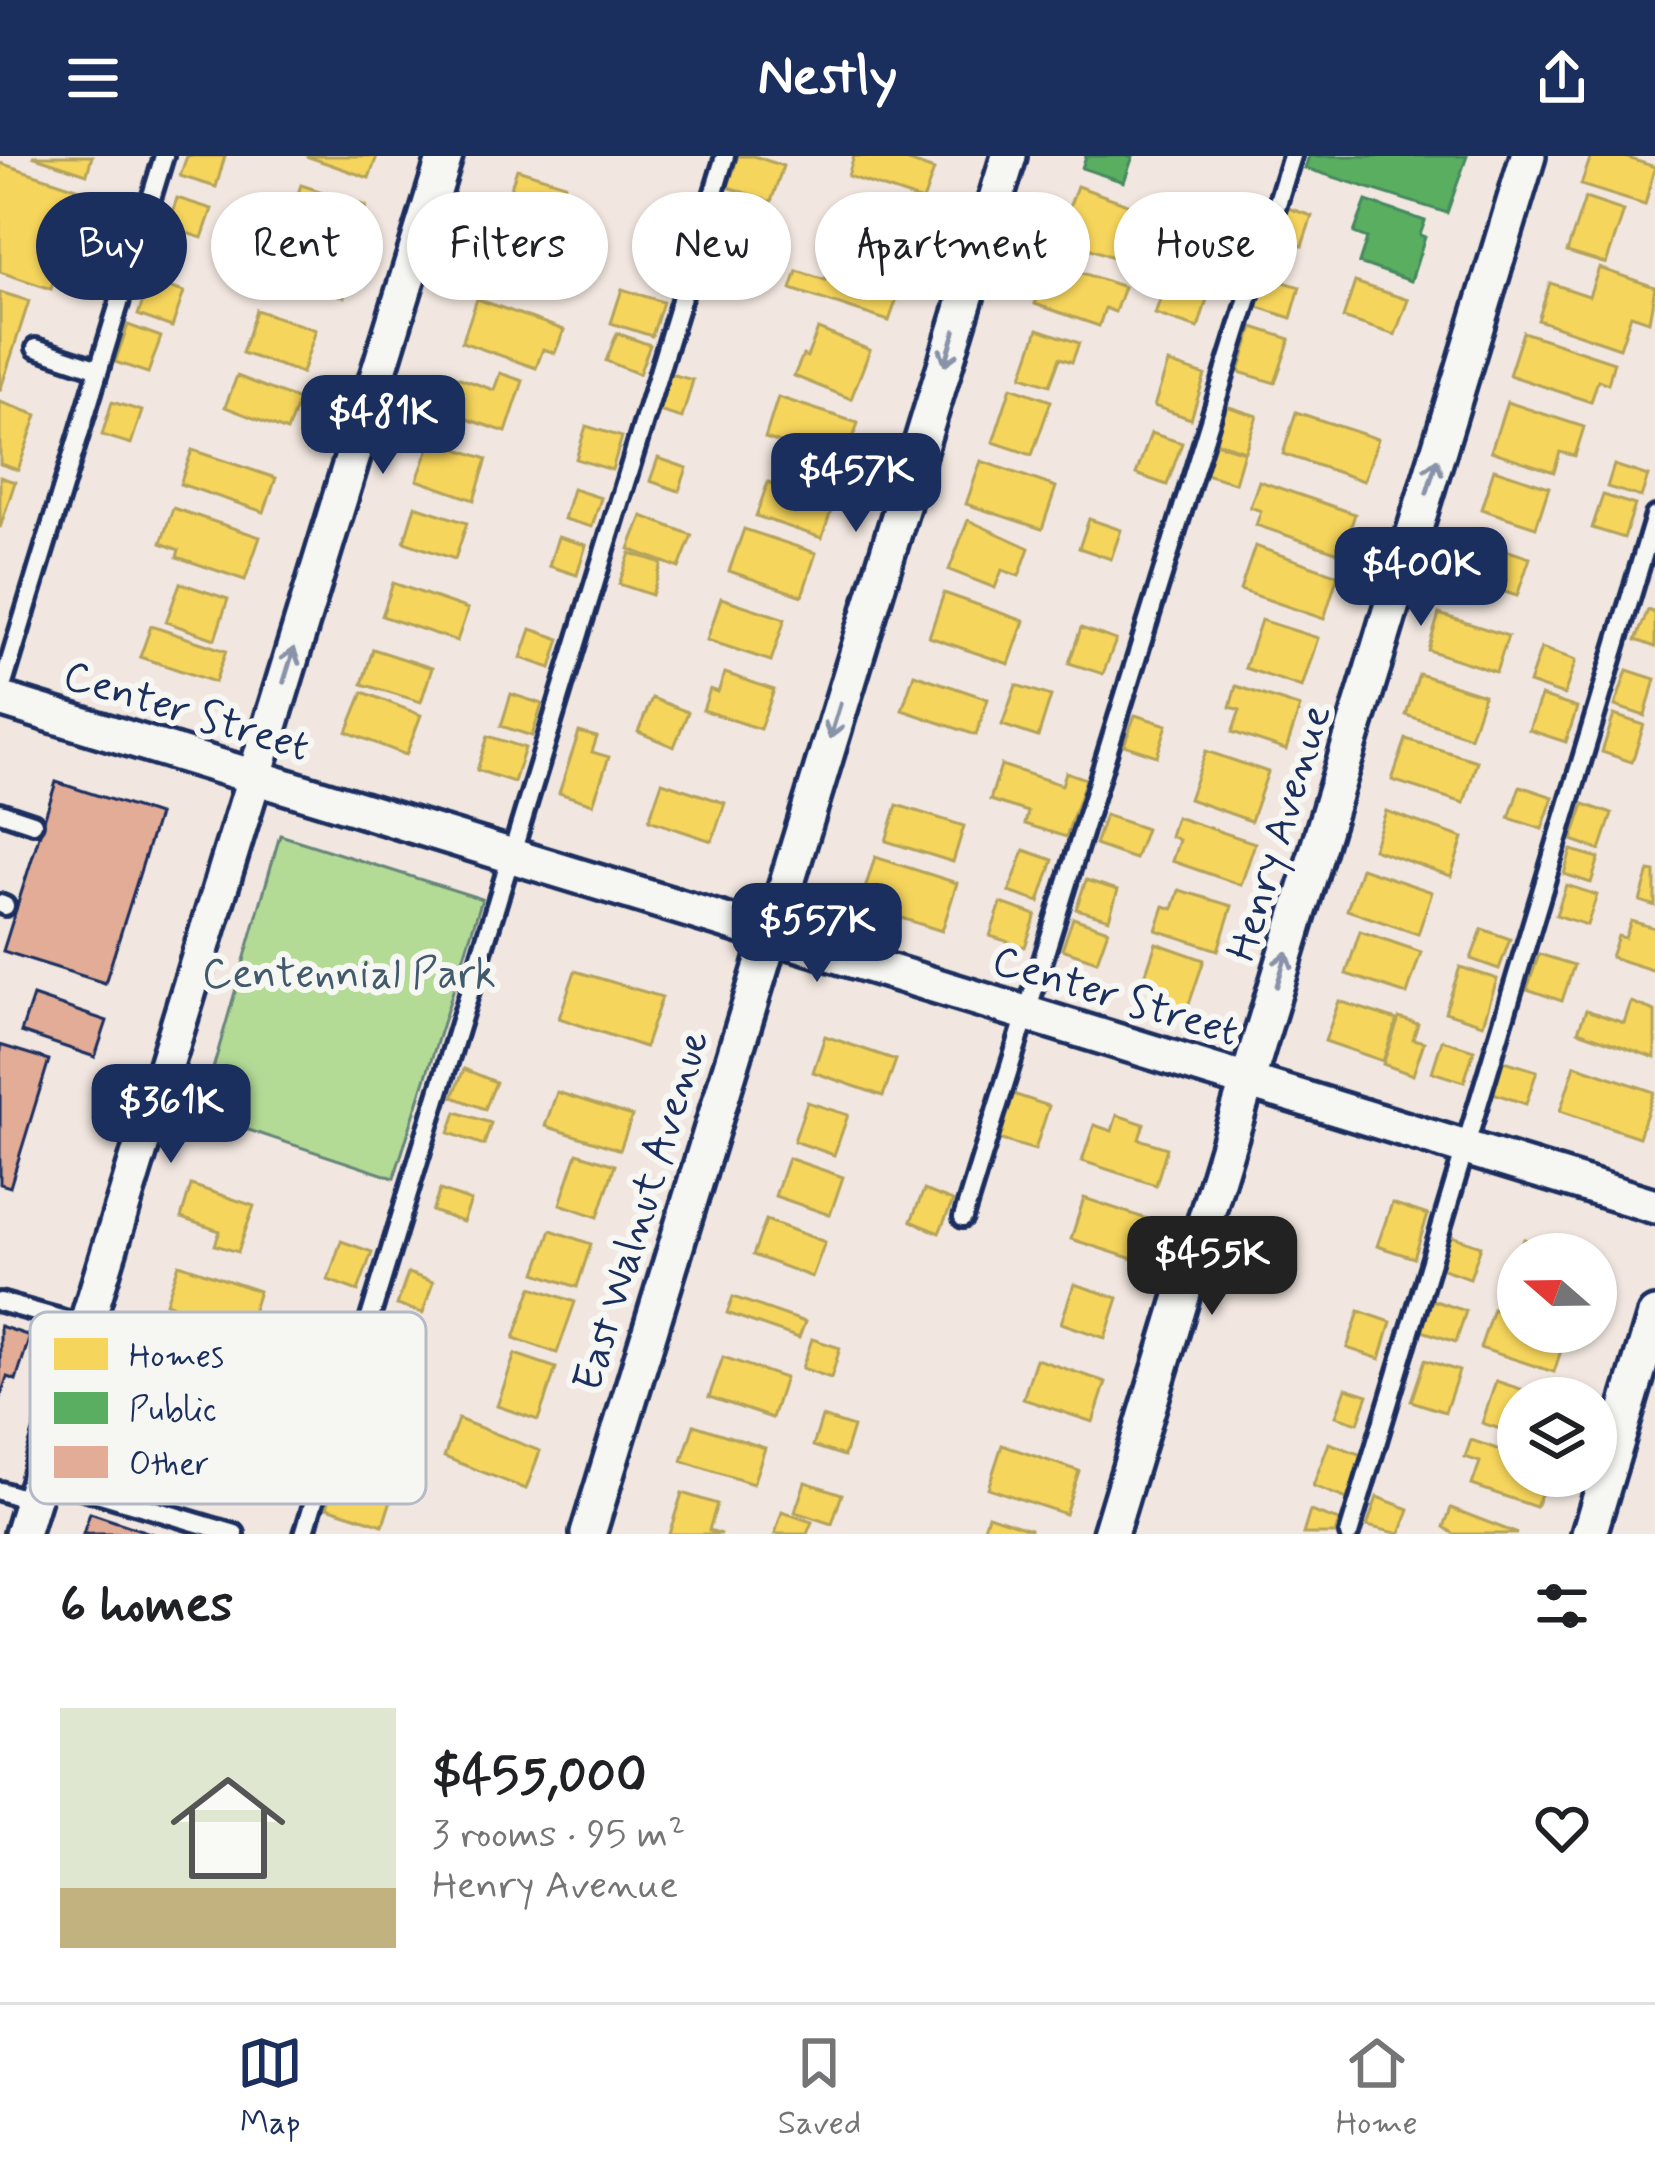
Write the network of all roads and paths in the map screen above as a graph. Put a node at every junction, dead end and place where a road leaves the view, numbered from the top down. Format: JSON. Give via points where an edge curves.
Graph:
{"nodes":[{"id":1,"x":164,"y":156,"type":"edge"},
{"id":2,"x":445,"y":156,"type":"edge"},
{"id":3,"x":725,"y":156,"type":"edge"},
{"id":4,"x":1009,"y":156,"type":"edge"},
{"id":5,"x":1292,"y":156,"type":"edge"},
{"id":6,"x":1528,"y":156,"type":"edge"},
{"id":7,"x":36,"y":349,"type":"dead end"},
{"id":8,"x":99,"y":369,"type":"junction"},
{"id":9,"x":1655,"y":516,"type":"edge"},
{"id":10,"x":0,"y":696,"type":"edge"},
{"id":11,"x":254,"y":777,"type":"junction"},
{"id":12,"x":0,"y":812,"type":"edge"},
{"id":13,"x":33,"y":823,"type":"dead end"},
{"id":14,"x":509,"y":855,"type":"junction"},
{"id":15,"x":769,"y":934,"type":"junction"},
{"id":16,"x":1025,"y":1013,"type":"junction"},
{"id":17,"x":1249,"y":1082,"type":"junction"},
{"id":18,"x":1465,"y":1148,"type":"junction"},
{"id":19,"x":1655,"y":1206,"type":"edge"},
{"id":20,"x":963,"y":1218,"type":"dead end"},
{"id":21,"x":0,"y":1302,"type":"edge"},
{"id":22,"x":36,"y":1312,"type":"edge"},
{"id":23,"x":90,"y":1312,"type":"edge"},
{"id":24,"x":371,"y":1312,"type":"edge"},
{"id":25,"x":1655,"y":1315,"type":"edge"},
{"id":26,"x":42,"y":1504,"type":"edge"},
{"id":27,"x":313,"y":1504,"type":"edge"},
{"id":28,"x":235,"y":1534,"type":"edge"},
{"id":29,"x":304,"y":1534,"type":"edge"},
{"id":30,"x":589,"y":1534,"type":"edge"},
{"id":31,"x":1110,"y":1534,"type":"edge"},
{"id":32,"x":1349,"y":1534,"type":"edge"},
{"id":33,"x":1589,"y":1534,"type":"edge"}],
"edges":[{"from":1,"to":8,"type":"lane"},
{"from":11,"to":2,"type":"street","one_way":true},
{"from":3,"to":14,"type":"lane"},
{"from":4,"to":15,"type":"street","name":"East Walnut Avenue","one_way":true},
{"from":5,"to":16,"type":"lane"},
{"from":17,"to":6,"type":"street","name":"Henry Avenue","one_way":true},
{"from":7,"to":8,"type":"lane"},
{"from":8,"to":10,"type":"lane"},
{"from":9,"to":18,"type":"lane"},
{"from":10,"to":11,"type":"street","name":"Center Street"},
{"from":11,"to":14,"type":"street","name":"Center Street"},
{"from":11,"to":23,"type":"street"},
{"from":12,"to":13,"type":"lane"},
{"from":14,"to":15,"type":"street","name":"Center Street"},
{"from":14,"to":24,"type":"lane"},
{"from":15,"to":16,"type":"street","name":"Center Street"},
{"from":15,"to":30,"type":"street","name":"East Walnut Avenue"},
{"from":16,"to":17,"type":"street","name":"Center Street"},
{"from":16,"to":20,"type":"lane"},
{"from":17,"to":18,"type":"street","name":"Center Street"},
{"from":17,"to":31,"type":"street","name":"Henry Avenue"},
{"from":18,"to":19,"type":"street","name":"Center Street"},
{"from":18,"to":32,"type":"lane"},
{"from":21,"to":22,"type":"lane"},
{"from":25,"to":33,"type":"street"},
{"from":26,"to":28,"type":"lane"},
{"from":27,"to":29,"type":"lane"}]}
